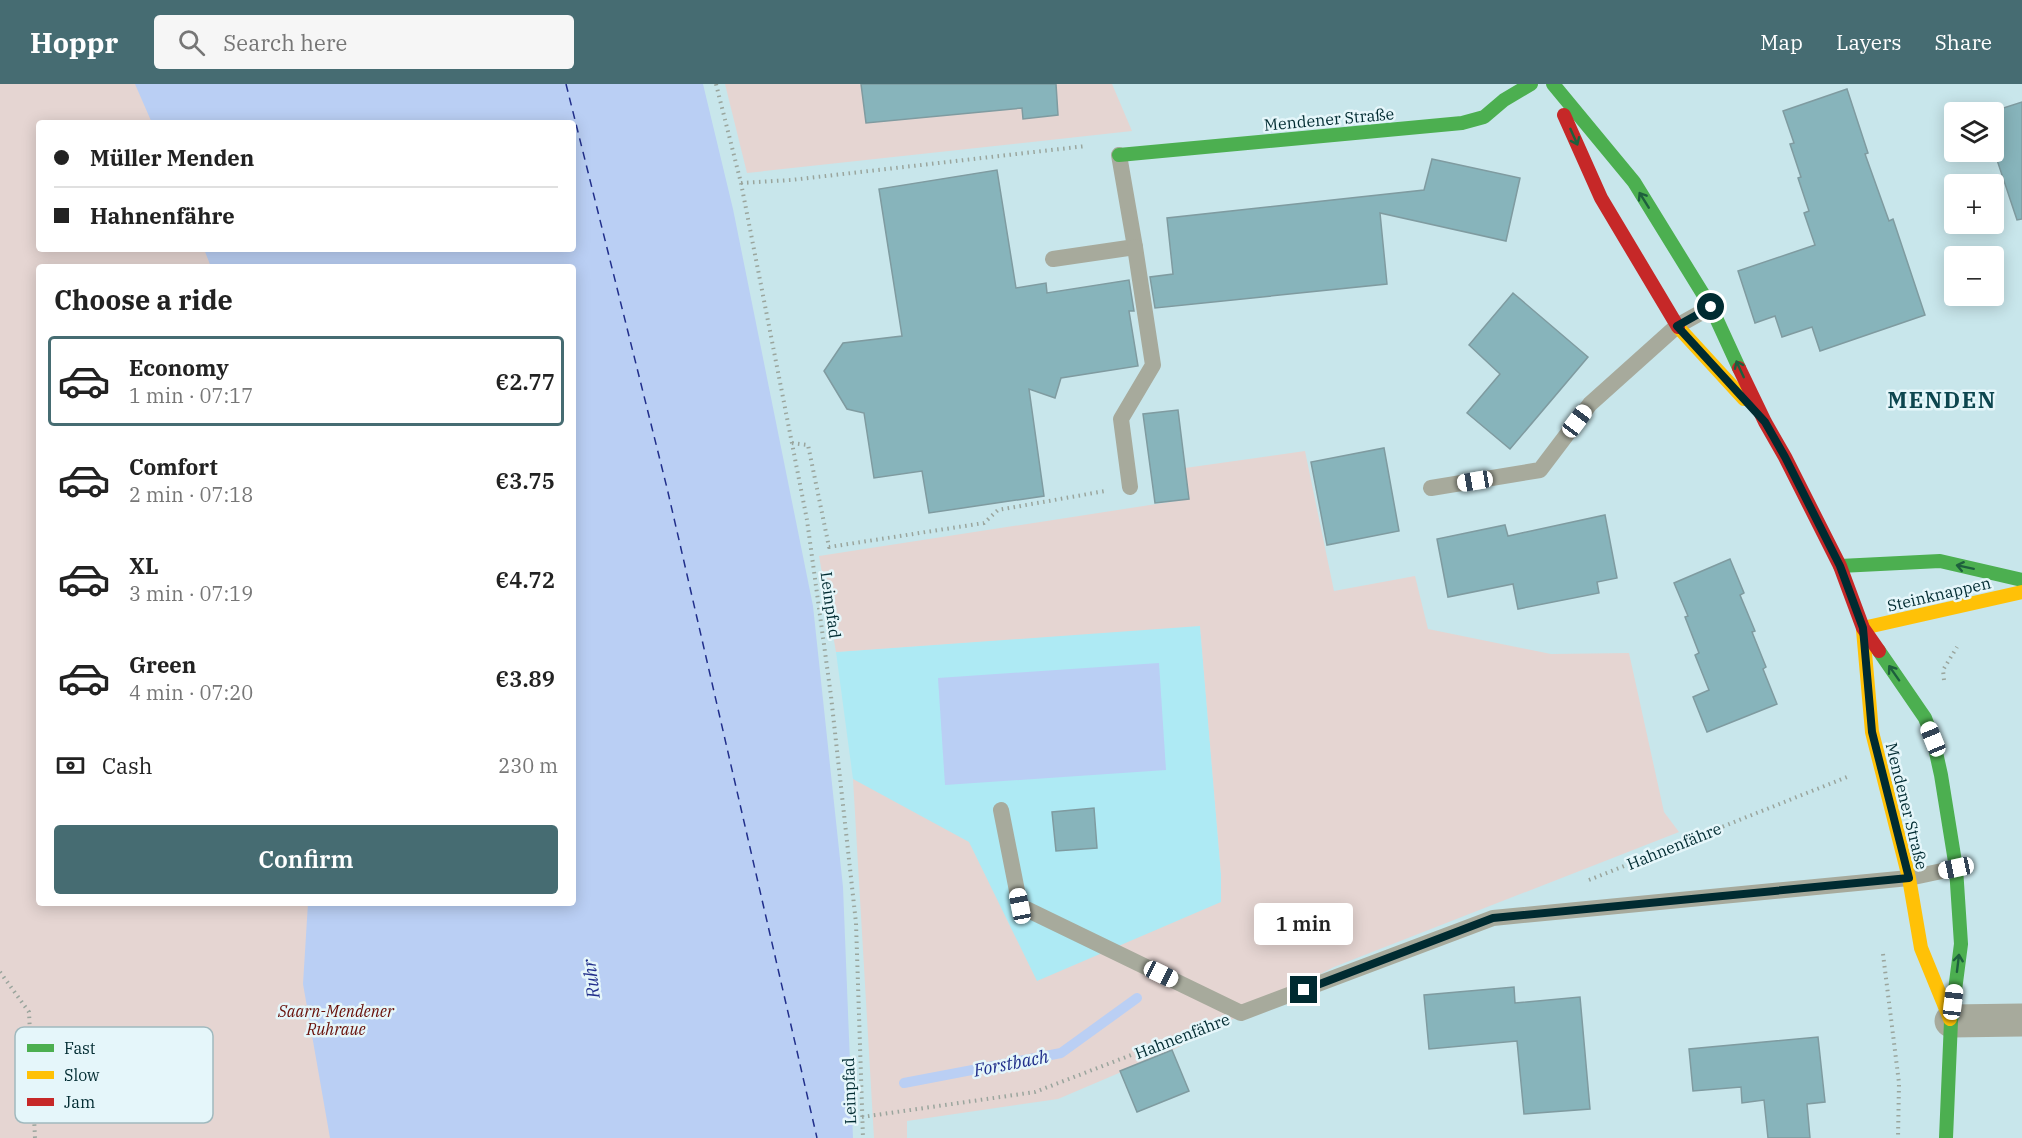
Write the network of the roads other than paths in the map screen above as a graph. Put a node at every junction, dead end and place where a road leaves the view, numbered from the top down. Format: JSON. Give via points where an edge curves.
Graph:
{"nodes":[{"id":1,"x":1531,"y":84,"type":"edge"},
{"id":2,"x":1551,"y":84,"type":"edge"},
{"id":3,"x":1119,"y":154,"type":"joint"},
{"id":4,"x":1135,"y":247,"type":"junction"},
{"id":5,"x":1053,"y":259,"type":"dead end"},
{"id":6,"x":1711,"y":307,"type":"junction"},
{"id":7,"x":1677,"y":326,"type":"junction"},
{"id":8,"x":1765,"y":422,"type":"junction"},
{"id":9,"x":1130,"y":487,"type":"road end"},
{"id":10,"x":1431,"y":488,"type":"dead end"},
{"id":11,"x":1840,"y":566,"type":"junction"},
{"id":12,"x":2022,"y":580,"type":"edge"},
{"id":13,"x":2022,"y":592,"type":"edge"},
{"id":14,"x":1863,"y":628,"type":"junction"},
{"id":15,"x":1001,"y":810,"type":"dead end"},
{"id":16,"x":1956,"y":868,"type":"junction"},
{"id":17,"x":1909,"y":878,"type":"junction"},
{"id":18,"x":2022,"y":1020,"type":"edge"},
{"id":19,"x":1951,"y":1021,"type":"junction"},
{"id":20,"x":1946,"y":1138,"type":"edge"}],
"edges":[{"from":1,"to":3,"type":"main road","name":"Mendener Straße","via":[[1484,117],[1462,123]]},
{"from":6,"to":2,"type":"main road","name":"Mendener Straße","one_way":true,"via":[[1634,182]]},
{"from":2,"to":7,"type":"main road","name":"Mendener Straße","one_way":true,"via":[[1602,198]]},
{"from":3,"to":4,"type":"lane"},
{"from":4,"to":5,"type":"lane"},
{"from":4,"to":9,"type":"lane","via":[[1154,365],[1121,419]]},
{"from":6,"to":7,"type":"lane"},
{"from":8,"to":6,"type":"main road","name":"Mendener Straße","one_way":true},
{"from":7,"to":8,"type":"main road","name":"Mendener Straße"},
{"from":7,"to":10,"type":"lane","via":[[1590,404],[1540,470]]},
{"from":8,"to":11,"type":"main road","name":"Mendener Straße"},
{"from":12,"to":11,"type":"main road","name":"Steinknappen","one_way":true,"via":[[1940,561]]},
{"from":11,"to":14,"type":"main road","name":"Mendener Straße"},
{"from":13,"to":14,"type":"main road","name":"Steinknappen"},
{"from":16,"to":14,"type":"main road","name":"Mendener Straße","one_way":true,"via":[[1941,775],[1925,718]]},
{"from":14,"to":17,"type":"main road","name":"Mendener Straße","via":[[1872,732]]},
{"from":15,"to":17,"type":"lane","name":"Hahnenfähre","via":[[1020,906],[1241,1012],[1493,918]]},
{"from":16,"to":17,"type":"lane","name":"Hahnenfähre"},
{"from":19,"to":16,"type":"main road","name":"Mendener Straße","one_way":true,"via":[[1960,944]]},
{"from":17,"to":19,"type":"main road","name":"Mendener Straße","via":[[1921,948]]},
{"from":18,"to":19,"type":"street"},
{"from":19,"to":20,"type":"main road","name":"Mendener Straße"}]}
